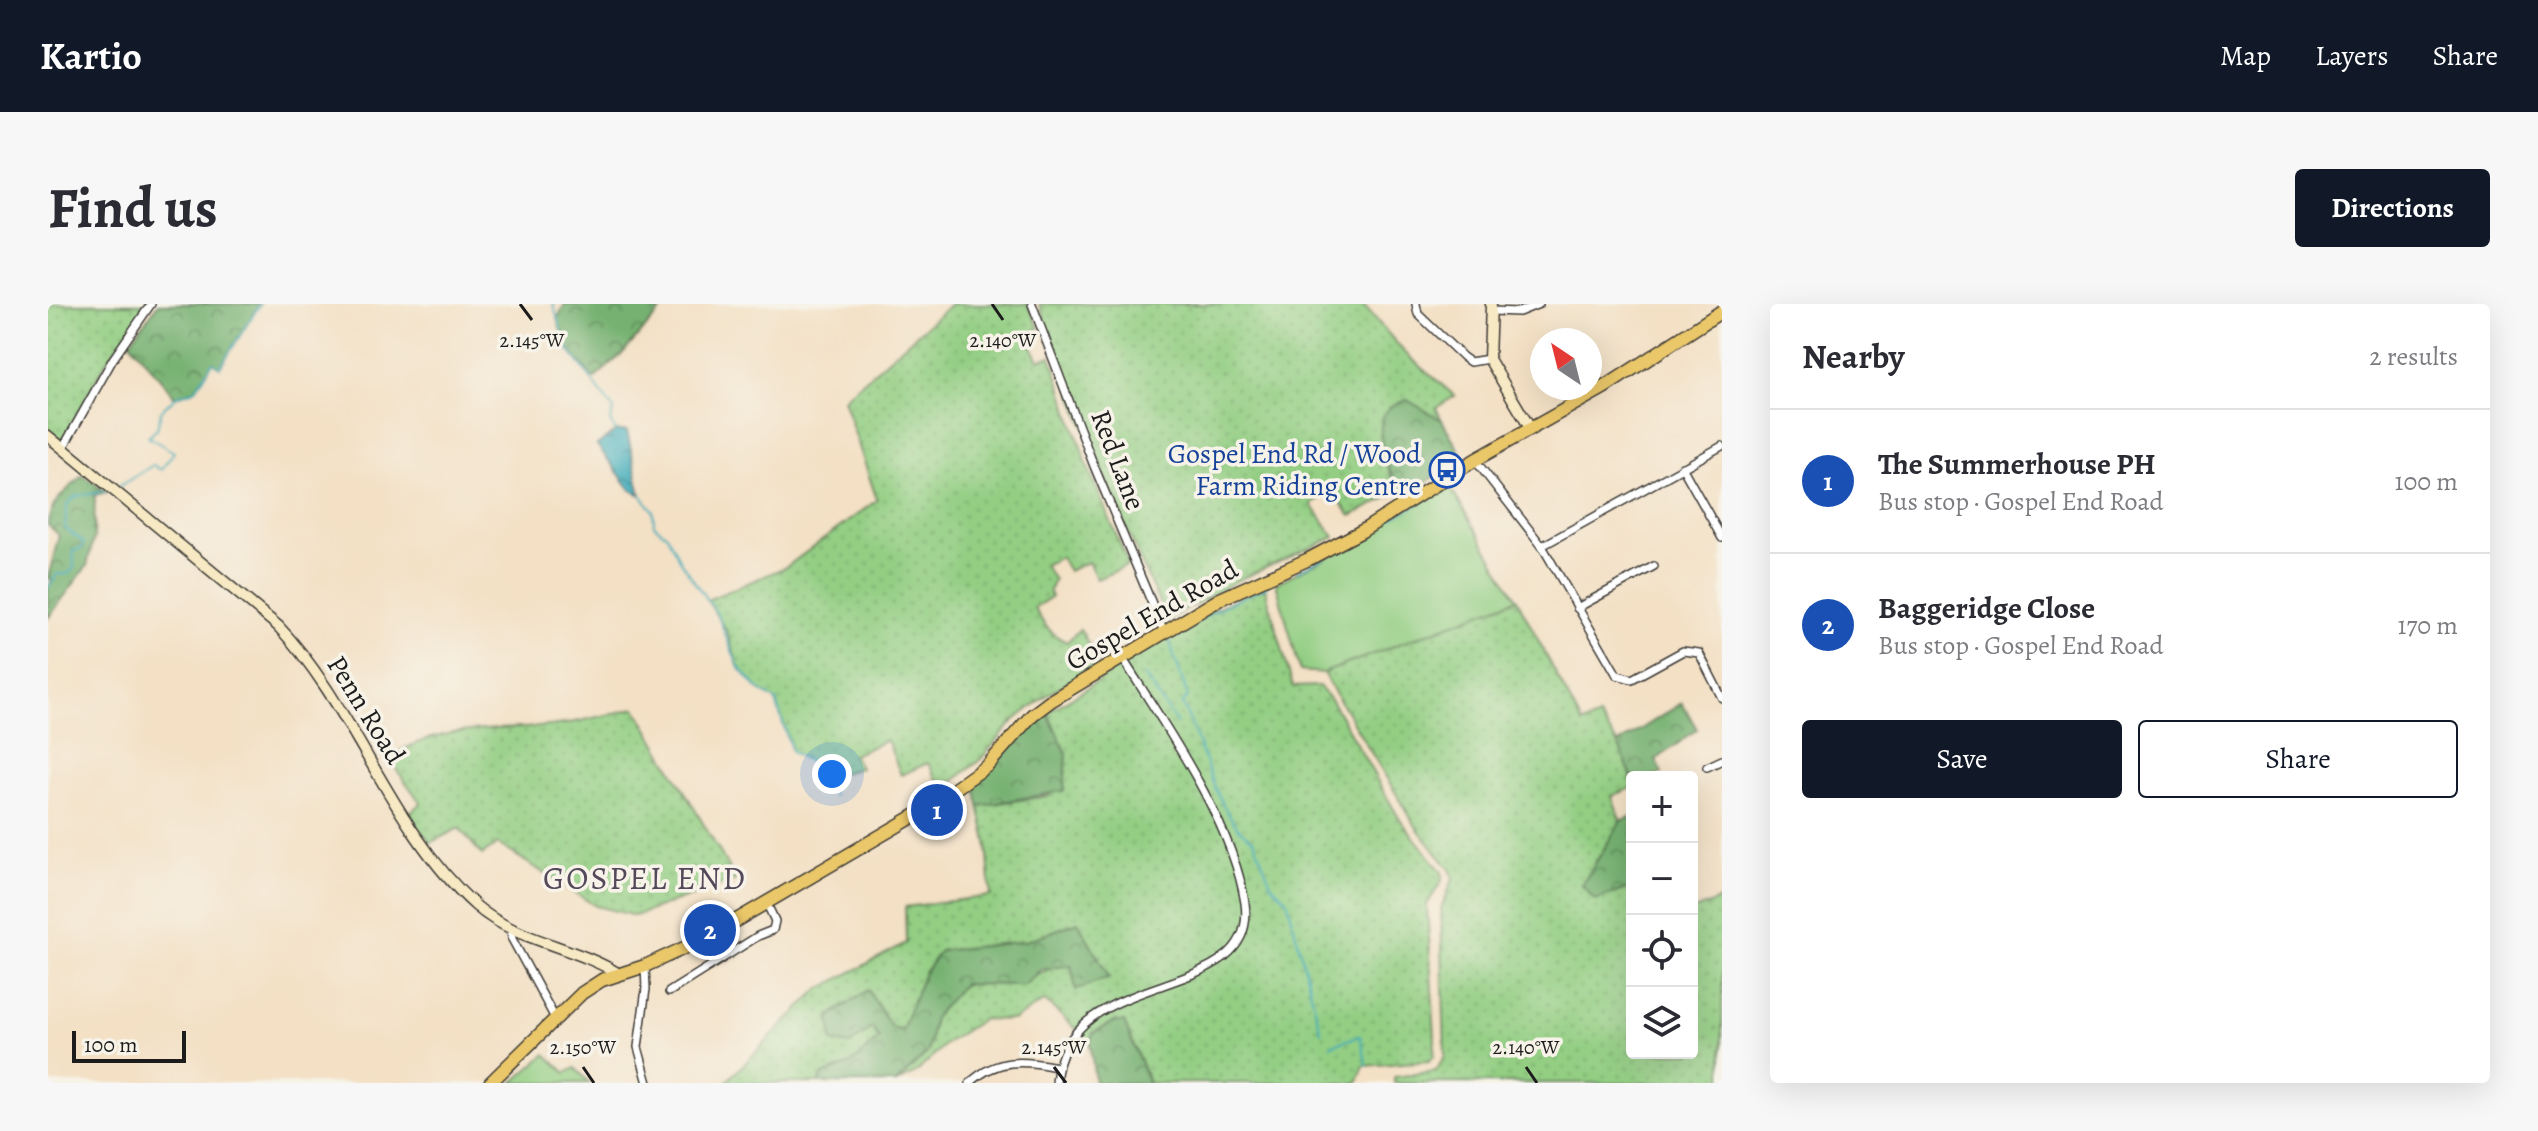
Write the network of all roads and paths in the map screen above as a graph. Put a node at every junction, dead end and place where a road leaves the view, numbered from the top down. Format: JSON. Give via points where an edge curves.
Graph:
{"nodes":[{"id":1,"x":151,"y":304,"type":"edge"},
{"id":2,"x":1032,"y":304,"type":"edge"},
{"id":3,"x":1416,"y":304,"type":"edge"},
{"id":4,"x":1539,"y":304,"type":"edge"},
{"id":5,"x":1491,"y":308,"type":"edge"},
{"id":6,"x":1722,"y":311,"type":"edge"},
{"id":7,"x":1489,"y":359,"type":"junction"},
{"id":8,"x":1530,"y":428,"type":"junction"},
{"id":9,"x":48,"y":436,"type":"edge"},
{"id":10,"x":64,"y":446,"type":"junction"},
{"id":11,"x":1722,"y":446,"type":"edge"},
{"id":12,"x":1475,"y":460,"type":"junction"},
{"id":13,"x":1682,"y":467,"type":"junction"},
{"id":14,"x":1722,"y":538,"type":"edge"},
{"id":15,"x":1542,"y":546,"type":"junction"},
{"id":16,"x":1654,"y":566,"type":"dead end"},
{"id":17,"x":1577,"y":608,"type":"junction"},
{"id":18,"x":1164,"y":632,"type":"junction"},
{"id":19,"x":1123,"y":659,"type":"junction"},
{"id":20,"x":1722,"y":698,"type":"edge"},
{"id":21,"x":1722,"y":760,"type":"edge"},
{"id":22,"x":1707,"y":767,"type":"dead end"},
{"id":23,"x":766,"y":902,"type":"junction"},
{"id":24,"x":511,"y":929,"type":"junction"},
{"id":25,"x":645,"y":966,"type":"junction"},
{"id":26,"x":619,"y":974,"type":"junction"},
{"id":27,"x":669,"y":992,"type":"dead end"},
{"id":28,"x":556,"y":1020,"type":"junction"},
{"id":29,"x":1057,"y":1067,"type":"junction"},
{"id":30,"x":496,"y":1081,"type":"edge"},
{"id":31,"x":648,"y":1083,"type":"edge"},
{"id":32,"x":970,"y":1083,"type":"edge"},
{"id":33,"x":1056,"y":1083,"type":"edge"}],
"edges":[{"from":1,"to":10,"type":"street"},
{"from":2,"to":18,"type":"street","name":"Red Lane"},
{"from":3,"to":7,"type":"street","via":[[1418,314],[1463,357],[1470,362]]},
{"from":4,"to":5,"type":"street","via":[[1519,312]]},
{"from":5,"to":7,"type":"street"},
{"from":6,"to":8,"type":"main road","name":"Gospel End Road"},
{"from":7,"to":8,"type":"street"},
{"from":8,"to":12,"type":"main road","name":"Gospel End Road"},
{"from":9,"to":10,"type":"street","name":"Penn Road"},
{"from":10,"to":24,"type":"street","name":"Penn Road","via":[[278,626],[300,650],[447,877]]},
{"from":11,"to":13,"type":"street"},
{"from":12,"to":15,"type":"street"},
{"from":12,"to":18,"type":"main road","name":"Gospel End Road","via":[[1334,547],[1220,599]]},
{"from":13,"to":14,"type":"street"},
{"from":13,"to":15,"type":"street"},
{"from":15,"to":17,"type":"street"},
{"from":16,"to":17,"type":"street"},
{"from":17,"to":20,"type":"street","via":[[1617,675],[1632,679],[1692,650],[1699,653]]},
{"from":18,"to":19,"type":"main road","name":"Gospel End Road"},
{"from":19,"to":23,"type":"main road","name":"Gospel End Road","via":[[1032,715],[962,786]]},
{"from":19,"to":29,"type":"street","via":[[1210,806],[1241,889],[1244,926],[1221,961],[1143,990],[1088,1019],[1067,1040]]},
{"from":21,"to":22,"type":"street"},
{"from":23,"to":25,"type":"main road","name":"Gospel End Road"},
{"from":23,"to":27,"type":"street","via":[[775,921],[773,930]]},
{"from":24,"to":26,"type":"street","name":"Penn Road","via":[[576,951]]},
{"from":24,"to":28,"type":"street"},
{"from":25,"to":26,"type":"main road","name":"Gospel End Road"},
{"from":25,"to":31,"type":"street","via":[[638,1047]]},
{"from":26,"to":28,"type":"main road","name":"Gospel End Road","via":[[582,993]]},
{"from":28,"to":30,"type":"main road","name":"Gospel End Road"},
{"from":29,"to":32,"type":"street","via":[[1004,1062]]},
{"from":29,"to":33,"type":"street"}]}
